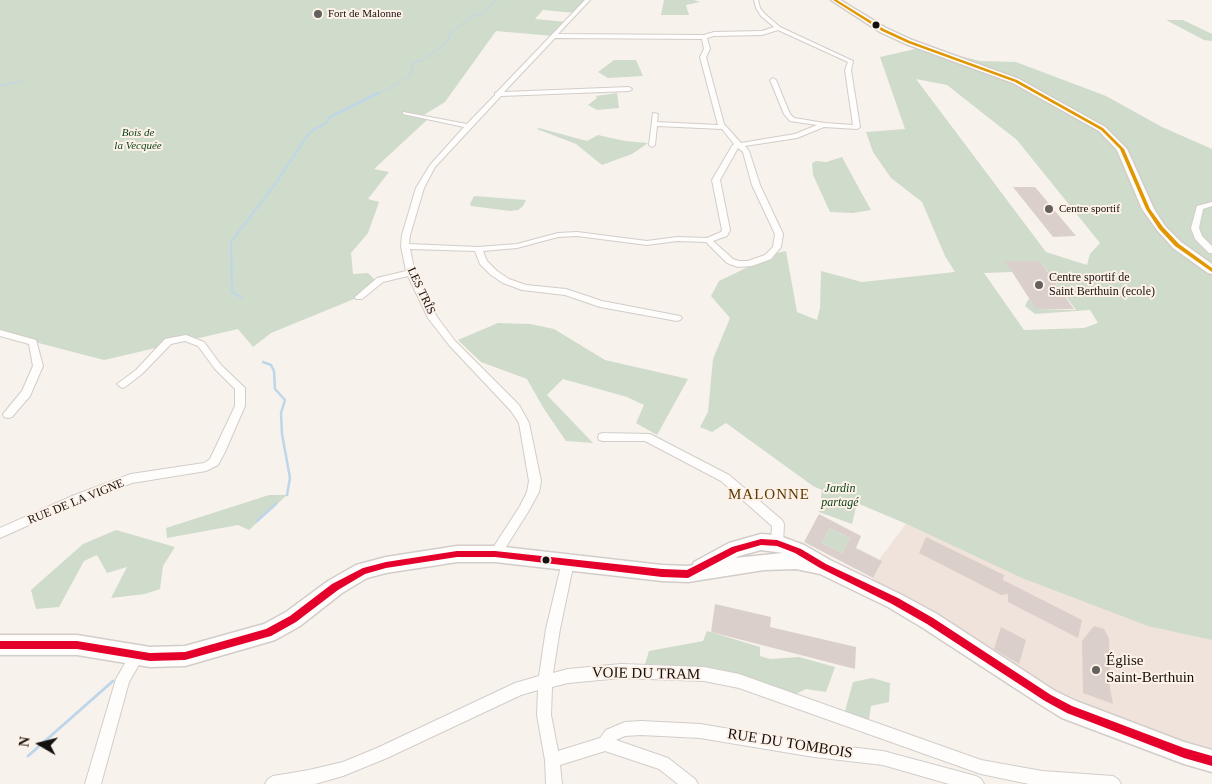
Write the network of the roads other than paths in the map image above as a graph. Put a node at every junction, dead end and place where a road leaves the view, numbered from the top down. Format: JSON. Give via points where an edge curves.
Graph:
{"nodes":[{"id":1,"x":588,"y":0,"type":"edge"},
{"id":2,"x":756,"y":0,"type":"edge"},
{"id":3,"x":835,"y":0,"type":"edge"},
{"id":4,"x":778,"y":28,"type":"junction"},
{"id":5,"x":553,"y":36,"type":"junction"},
{"id":6,"x":704,"y":37,"type":"junction"},
{"id":7,"x":773,"y":80,"type":"dead end"},
{"id":8,"x":629,"y":89,"type":"dead end"},
{"id":9,"x":497,"y":94,"type":"junction"},
{"id":10,"x":405,"y":113,"type":"dead end"},
{"id":11,"x":655,"y":114,"type":"dead end"},
{"id":12,"x":655,"y":124,"type":"junction"},
{"id":13,"x":823,"y":125,"type":"junction"},
{"id":14,"x":468,"y":126,"type":"junction"},
{"id":15,"x":723,"y":127,"type":"junction"},
{"id":16,"x":652,"y":145,"type":"dead end"},
{"id":17,"x":740,"y":145,"type":"junction"},
{"id":18,"x":1212,"y":204,"type":"edge"},
{"id":19,"x":708,"y":240,"type":"junction"},
{"id":20,"x":405,"y":246,"type":"junction"},
{"id":21,"x":478,"y":249,"type":"junction"},
{"id":22,"x":1212,"y":251,"type":"edge"},
{"id":23,"x":1212,"y":270,"type":"edge"},
{"id":24,"x":411,"y":273,"type":"junction"},
{"id":25,"x":359,"y":297,"type":"dead end"},
{"id":26,"x":678,"y":318,"type":"dead end"},
{"id":27,"x":0,"y":333,"type":"edge"},
{"id":28,"x":122,"y":384,"type":"dead end"},
{"id":29,"x":8,"y":414,"type":"dead end"},
{"id":30,"x":603,"y":437,"type":"dead end"},
{"id":31,"x":0,"y":533,"type":"edge"},
{"id":32,"x":777,"y":543,"type":"junction"},
{"id":33,"x":495,"y":554,"type":"junction"},
{"id":34,"x":568,"y":562,"type":"junction"},
{"id":35,"x":823,"y":566,"type":"junction"},
{"id":36,"x":688,"y":574,"type":"junction"},
{"id":37,"x":0,"y":645,"type":"edge"},
{"id":38,"x":137,"y":656,"type":"junction"},
{"id":39,"x":545,"y":681,"type":"junction"},
{"id":40,"x":606,"y":744,"type":"junction"},
{"id":41,"x":552,"y":760,"type":"junction"},
{"id":42,"x":1212,"y":761,"type":"edge"},
{"id":43,"x":93,"y":784,"type":"edge"},
{"id":44,"x":274,"y":784,"type":"edge"},
{"id":45,"x":554,"y":784,"type":"edge"},
{"id":46,"x":690,"y":784,"type":"edge"},
{"id":47,"x":976,"y":784,"type":"edge"},
{"id":48,"x":1113,"y":784,"type":"edge"}],
"edges":[{"from":1,"to":5,"type":"street","name":"LES TRÎS"},
{"from":2,"to":4,"type":"street","via":[[763,15]]},
{"from":3,"to":23,"type":"street","via":[[883,30],[997,73],[1102,129],[1122,149],[1148,209],[1161,228],[1177,245]]},
{"from":4,"to":6,"type":"street","via":[[767,32]]},
{"from":4,"to":13,"type":"street","via":[[851,62],[848,70],[857,127]]},
{"from":5,"to":6,"type":"street"},
{"from":5,"to":9,"type":"street","name":"LES TRÎS"},
{"from":6,"to":15,"type":"street","via":[[707,49],[703,57]]},
{"from":7,"to":13,"type":"street","via":[[792,120]]},
{"from":8,"to":9,"type":"street"},
{"from":9,"to":14,"type":"street","name":"LES TRÎS"},
{"from":10,"to":14,"type":"street"},
{"from":11,"to":12,"type":"street"},
{"from":12,"to":15,"type":"street"},
{"from":12,"to":16,"type":"street"},
{"from":13,"to":17,"type":"street","via":[[797,136]]},
{"from":14,"to":20,"type":"street","name":"LES TRÎS","via":[[424,180],[409,222]]},
{"from":15,"to":17,"type":"street"},
{"from":17,"to":19,"type":"street","via":[[735,146],[716,180],[726,230],[724,234]]},
{"from":17,"to":19,"type":"street","via":[[747,153],[757,186],[779,234],[777,246],[760,261],[738,264],[727,259]]},
{"from":18,"to":22,"type":"street","via":[[1200,208],[1195,228],[1198,237]]},
{"from":19,"to":21,"type":"street","via":[[647,243],[577,234],[517,246]]},
{"from":20,"to":21,"type":"street"},
{"from":20,"to":24,"type":"street","name":"LES TRÎS"},
{"from":21,"to":26,"type":"street","via":[[483,262],[494,273],[525,288],[566,292],[600,304]]},
{"from":24,"to":25,"type":"street","via":[[380,280]]},
{"from":24,"to":33,"type":"street","name":"LES TRÎS","via":[[433,318],[452,343],[506,398],[524,423],[535,480],[533,492]]},
{"from":27,"to":29,"type":"street","via":[[33,342],[38,366],[26,393]]},
{"from":28,"to":31,"type":"street","name":"RUE DE LA VIGNE","via":[[139,372],[168,342],[186,338],[201,344],[218,367],[240,388],[240,406],[214,462],[196,469],[131,479]]},
{"from":30,"to":32,"type":"street","via":[[646,437],[725,478],[778,524]]},
{"from":32,"to":35,"type":"street"},
{"from":32,"to":36,"type":"street","via":[[761,542],[735,548]]},
{"from":33,"to":34,"type":"street"},
{"from":33,"to":38,"type":"street","via":[[457,554],[363,571],[293,619],[253,639],[185,656]]},
{"from":34,"to":36,"type":"street"},
{"from":34,"to":39,"type":"street"},
{"from":35,"to":36,"type":"street","via":[[796,561],[764,562]]},
{"from":35,"to":42,"type":"street","via":[[930,621],[1070,710]]},
{"from":37,"to":38,"type":"street","via":[[77,645]]},
{"from":38,"to":43,"type":"street","via":[[123,680]]},
{"from":39,"to":41,"type":"street","via":[[544,716]]},
{"from":39,"to":44,"type":"street","name":"VOIE DU TRAM","via":[[520,688],[343,769]]},
{"from":39,"to":48,"type":"street","name":"VOIE DU TRAM","via":[[622,671],[704,674],[764,689],[980,767],[1042,779]]},
{"from":40,"to":41,"type":"street"},
{"from":40,"to":46,"type":"street","via":[[663,763]]},
{"from":40,"to":47,"type":"street","name":"RUE DU TOMBOIS","via":[[611,735],[625,729],[700,731],[883,758]]},
{"from":41,"to":45,"type":"street"}]}
